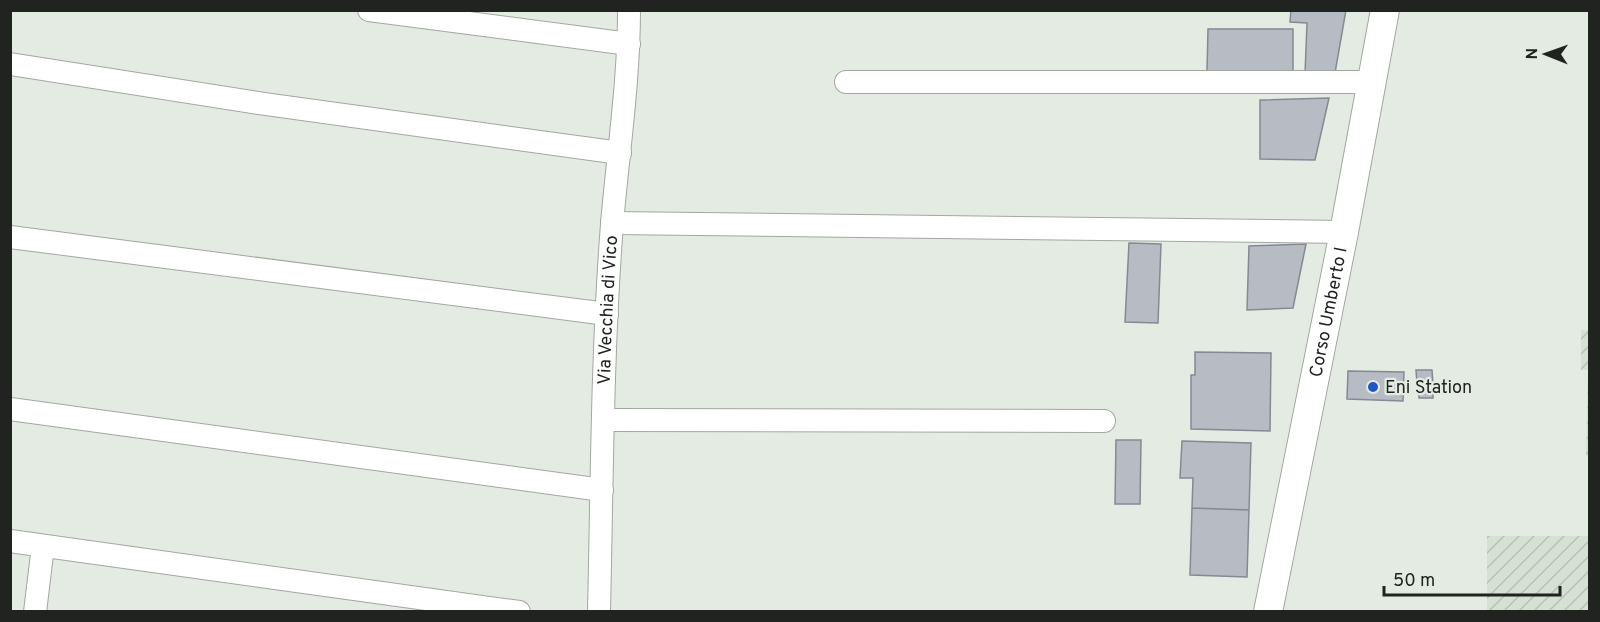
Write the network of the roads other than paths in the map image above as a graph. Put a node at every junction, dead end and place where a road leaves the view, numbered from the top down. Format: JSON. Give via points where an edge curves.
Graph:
{"nodes":[{"id":1,"x":369,"y":10,"type":"edge"},
{"id":2,"x":629,"y":10,"type":"edge"},
{"id":3,"x":1385,"y":10,"type":"edge"},
{"id":4,"x":629,"y":44,"type":"junction"},
{"id":5,"x":10,"y":64,"type":"edge"},
{"id":6,"x":846,"y":82,"type":"dead end"},
{"id":7,"x":1371,"y":82,"type":"junction"},
{"id":8,"x":620,"y":153,"type":"junction"},
{"id":9,"x":612,"y":223,"type":"junction"},
{"id":10,"x":1344,"y":232,"type":"junction"},
{"id":11,"x":10,"y":237,"type":"edge"},
{"id":12,"x":606,"y":314,"type":"junction"},
{"id":13,"x":10,"y":410,"type":"edge"},
{"id":14,"x":603,"y":420,"type":"junction"},
{"id":15,"x":1104,"y":421,"type":"dead end"},
{"id":16,"x":602,"y":490,"type":"junction"},
{"id":17,"x":10,"y":541,"type":"edge"},
{"id":18,"x":43,"y":546,"type":"junction"},
{"id":19,"x":35,"y":612,"type":"edge"},
{"id":20,"x":519,"y":612,"type":"edge"},
{"id":21,"x":599,"y":612,"type":"edge"},
{"id":22,"x":1268,"y":612,"type":"edge"}],
"edges":[{"from":1,"to":4,"type":"street"},
{"from":2,"to":4,"type":"street","name":"Via Vecchia di Vico"},
{"from":3,"to":7,"type":"street","name":"Corso Umberto I"},
{"from":4,"to":8,"type":"street","name":"Via Vecchia di Vico"},
{"from":5,"to":8,"type":"street"},
{"from":6,"to":7,"type":"street"},
{"from":7,"to":10,"type":"street","name":"Corso Umberto I"},
{"from":8,"to":9,"type":"street","name":"Via Vecchia di Vico"},
{"from":9,"to":10,"type":"street"},
{"from":9,"to":12,"type":"street","name":"Via Vecchia di Vico"},
{"from":10,"to":22,"type":"street","name":"Corso Umberto I"},
{"from":11,"to":12,"type":"street"},
{"from":12,"to":14,"type":"street","name":"Via Vecchia di Vico"},
{"from":13,"to":16,"type":"street"},
{"from":14,"to":15,"type":"street"},
{"from":14,"to":16,"type":"street","name":"Via Vecchia di Vico"},
{"from":16,"to":21,"type":"street","name":"Via Vecchia di Vico"},
{"from":17,"to":18,"type":"street"},
{"from":18,"to":19,"type":"street"},
{"from":18,"to":20,"type":"street"}]}
